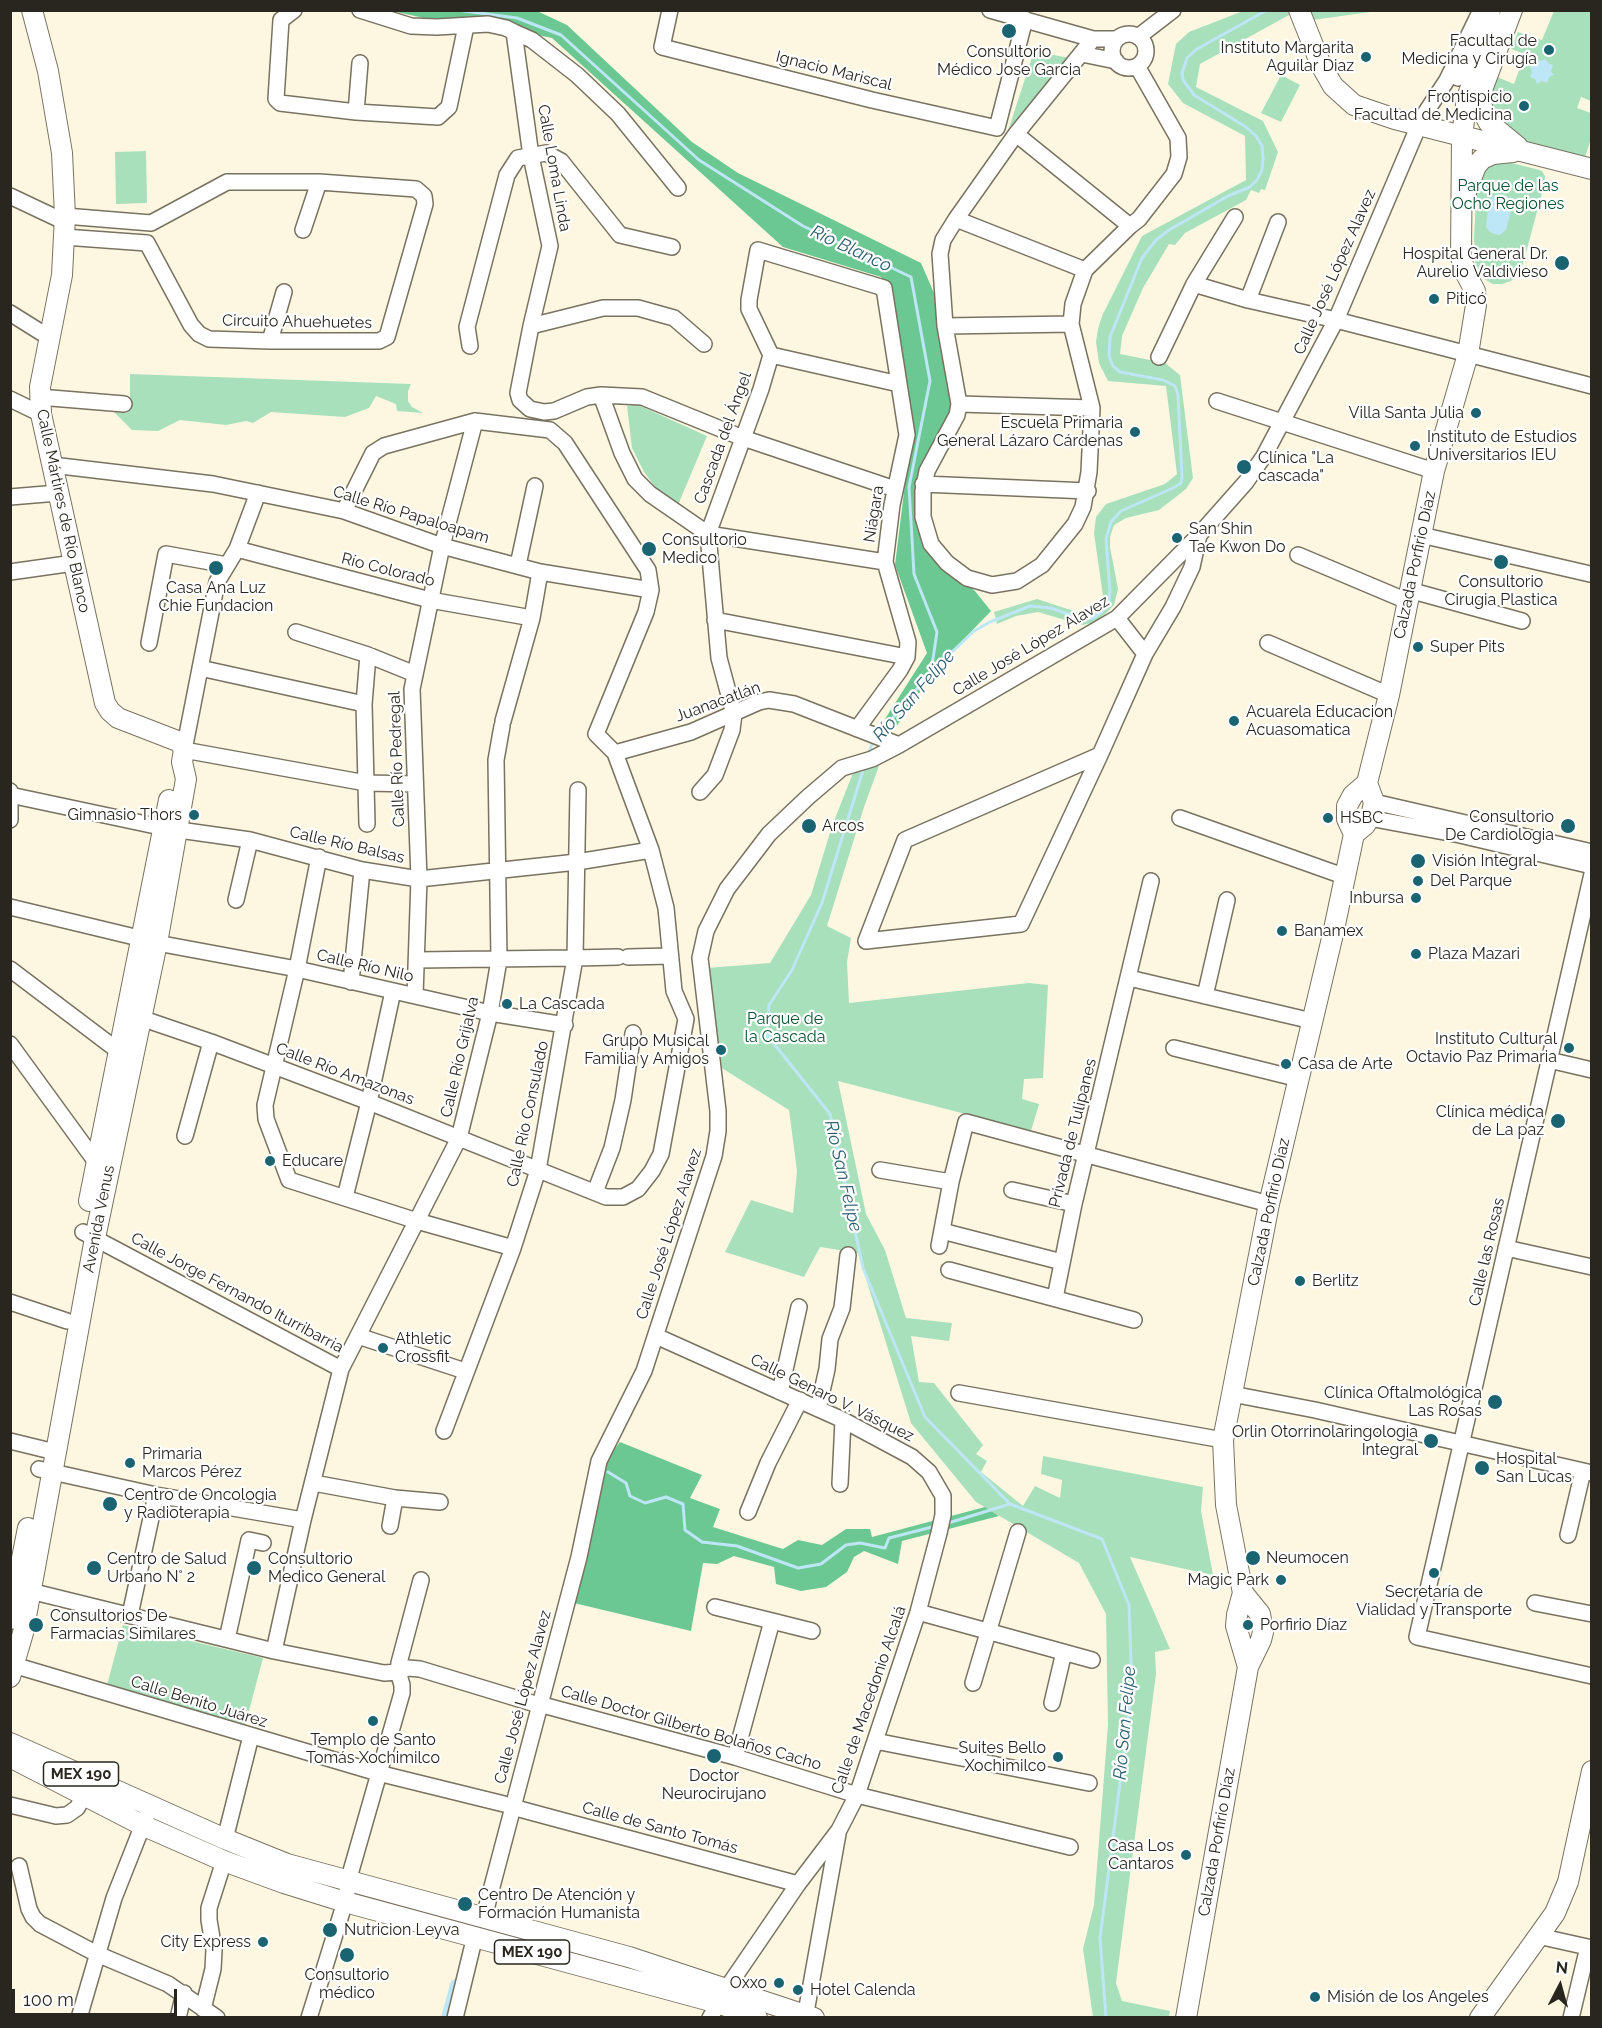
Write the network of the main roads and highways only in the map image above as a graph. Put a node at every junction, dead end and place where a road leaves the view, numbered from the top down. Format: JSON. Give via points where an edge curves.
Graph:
{"nodes":[{"id":1,"x":32,"y":10,"type":"edge"},
{"id":2,"x":1490,"y":10,"type":"edge"},
{"id":3,"x":1512,"y":10,"type":"edge"},
{"id":4,"x":1301,"y":17,"type":"edge"},
{"id":5,"x":1462,"y":136,"type":"junction"},
{"id":6,"x":1525,"y":152,"type":"junction"},
{"id":7,"x":1592,"y":169,"type":"edge"},
{"id":8,"x":1461,"y":204,"type":"junction"},
{"id":9,"x":183,"y":756,"type":"joint"},
{"id":10,"x":1367,"y":783,"type":"junction"},
{"id":11,"x":1354,"y":834,"type":"junction"},
{"id":12,"x":125,"y":1056,"type":"junction"},
{"id":13,"x":89,"y":1235,"type":"junction"},
{"id":14,"x":49,"y":1450,"type":"junction"},
{"id":15,"x":45,"y":1470,"type":"junction"},
{"id":16,"x":1243,"y":1593,"type":"junction"},
{"id":17,"x":15,"y":1627,"type":"edge"},
{"id":18,"x":1248,"y":1667,"type":"junction"},
{"id":19,"x":12,"y":1669,"type":"edge"},
{"id":20,"x":10,"y":1743,"type":"edge"},
{"id":21,"x":10,"y":1757,"type":"edge"},
{"id":22,"x":1592,"y":1771,"type":"edge"},
{"id":23,"x":718,"y":2003,"type":"edge"},
{"id":24,"x":808,"y":2017,"type":"edge"},
{"id":25,"x":757,"y":2018,"type":"edge"},
{"id":26,"x":1186,"y":2018,"type":"edge"},
{"id":27,"x":1480,"y":2018,"type":"edge"}],
"edges":[{"from":1,"to":9,"type":"main road","name":"Calle Mártires de Río Blanco","via":[[48,71],[62,153],[65,225],[61,282],[40,406],[107,707],[118,717],[178,740]]},
{"from":2,"to":5,"type":"main road","name":"Calzada Porfirio Díaz","via":[[1485,48],[1467,98]]},
{"from":3,"to":6,"type":"main road","via":[[1481,101],[1492,127]]},
{"from":4,"to":5,"type":"main road","via":[[1333,86],[1354,105]]},
{"from":5,"to":6,"type":"main road"},
{"from":5,"to":8,"type":"main road","name":"Calzada Porfirio Díaz"},
{"from":6,"to":7,"type":"main road"},
{"from":6,"to":8,"type":"main road","via":[[1493,154],[1482,159],[1474,169]]},
{"from":8,"to":10,"type":"main road","name":"Calzada Porfirio Díaz","via":[[1462,263],[1476,297],[1468,354],[1434,471],[1389,695]]},
{"from":9,"to":12,"type":"main road","name":"Avenida Venus","via":[[173,776],[172,829]]},
{"from":10,"to":11,"type":"main road","via":[[1372,810],[1365,825]]},
{"from":10,"to":11,"type":"main road","via":[[1356,791],[1347,806],[1347,819]]},
{"from":11,"to":16,"type":"main road","name":"Calzada Porfirio Díaz","via":[[1269,1204],[1223,1440],[1226,1505]]},
{"from":12,"to":13,"type":"main road","name":"Avenida Venus"},
{"from":12,"to":13,"type":"main road","name":"Avenida Venus","via":[[96,1162]]},
{"from":13,"to":14,"type":"main road","name":"Avenida Venus"},
{"from":13,"to":14,"type":"main road","name":"Avenida Venus","via":[[67,1321]]},
{"from":14,"to":15,"type":"main road","name":"Avenida Venus"},
{"from":15,"to":17,"type":"main road","name":"Avenida Venus"},
{"from":15,"to":17,"type":"main road","name":"Avenida Venus","via":[[30,1591]]},
{"from":16,"to":18,"type":"main road","name":"Calzada Porfirio Díaz","via":[[1236,1626]]},
{"from":16,"to":18,"type":"main road","name":"Calzada Porfirio Díaz","via":[[1263,1622],[1261,1640]]},
{"from":17,"to":19,"type":"main road","name":"Avenida Venus"},
{"from":18,"to":26,"type":"main road","name":"Calzada Porfirio Díaz"},
{"from":20,"to":23,"type":"main road","number":"MEX 190","via":[[287,1864],[350,1876],[628,1957]]},
{"from":21,"to":23,"type":"main road","number":"MEX 190","via":[[142,1825],[224,1861],[345,1902]]},
{"from":22,"to":27,"type":"main road","via":[[1568,1882],[1555,1913]]},
{"from":23,"to":24,"type":"main road","number":"MEX 190"},
{"from":23,"to":25,"type":"main road","number":"MEX 190"}]}
